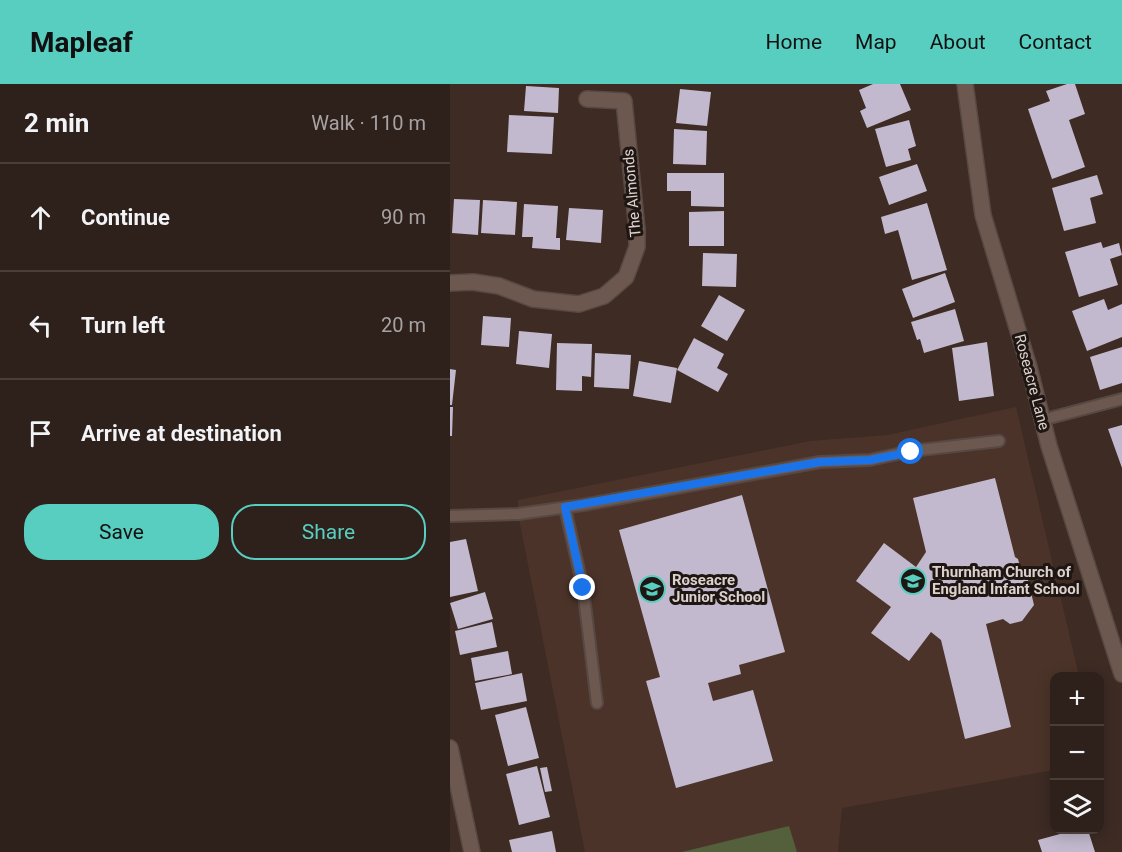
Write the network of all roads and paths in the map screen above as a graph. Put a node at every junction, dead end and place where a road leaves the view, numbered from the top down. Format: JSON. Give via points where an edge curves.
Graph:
{"nodes":[{"id":1,"x":965,"y":84,"type":"edge"},
{"id":2,"x":586,"y":99,"type":"dead end"},
{"id":3,"x":450,"y":283,"type":"edge"},
{"id":4,"x":1122,"y":399,"type":"edge"},
{"id":5,"x":1042,"y":420,"type":"junction"},
{"id":6,"x":999,"y":441,"type":"dead end"},
{"id":7,"x":565,"y":507,"type":"junction"},
{"id":8,"x":450,"y":516,"type":"edge"},
{"id":9,"x":1122,"y":674,"type":"edge"},
{"id":10,"x":597,"y":703,"type":"dead end"},
{"id":11,"x":450,"y":748,"type":"edge"},
{"id":12,"x":472,"y":852,"type":"edge"}],
"edges":[{"from":1,"to":5,"type":"street","name":"Roseacre Lane","via":[[983,215]]},
{"from":2,"to":3,"type":"street","name":"The Almonds","via":[[624,101],[637,230],[637,248],[626,277],[604,296],[579,304],[533,299],[499,286]]},
{"from":4,"to":5,"type":"lane"},
{"from":5,"to":9,"type":"street","name":"Roseacre Lane"},
{"from":6,"to":7,"type":"lane","via":[[870,460],[820,462]]},
{"from":7,"to":8,"type":"lane","via":[[518,514]]},
{"from":7,"to":10,"type":"lane","via":[[583,588]]},
{"from":11,"to":12,"type":"street"}]}
